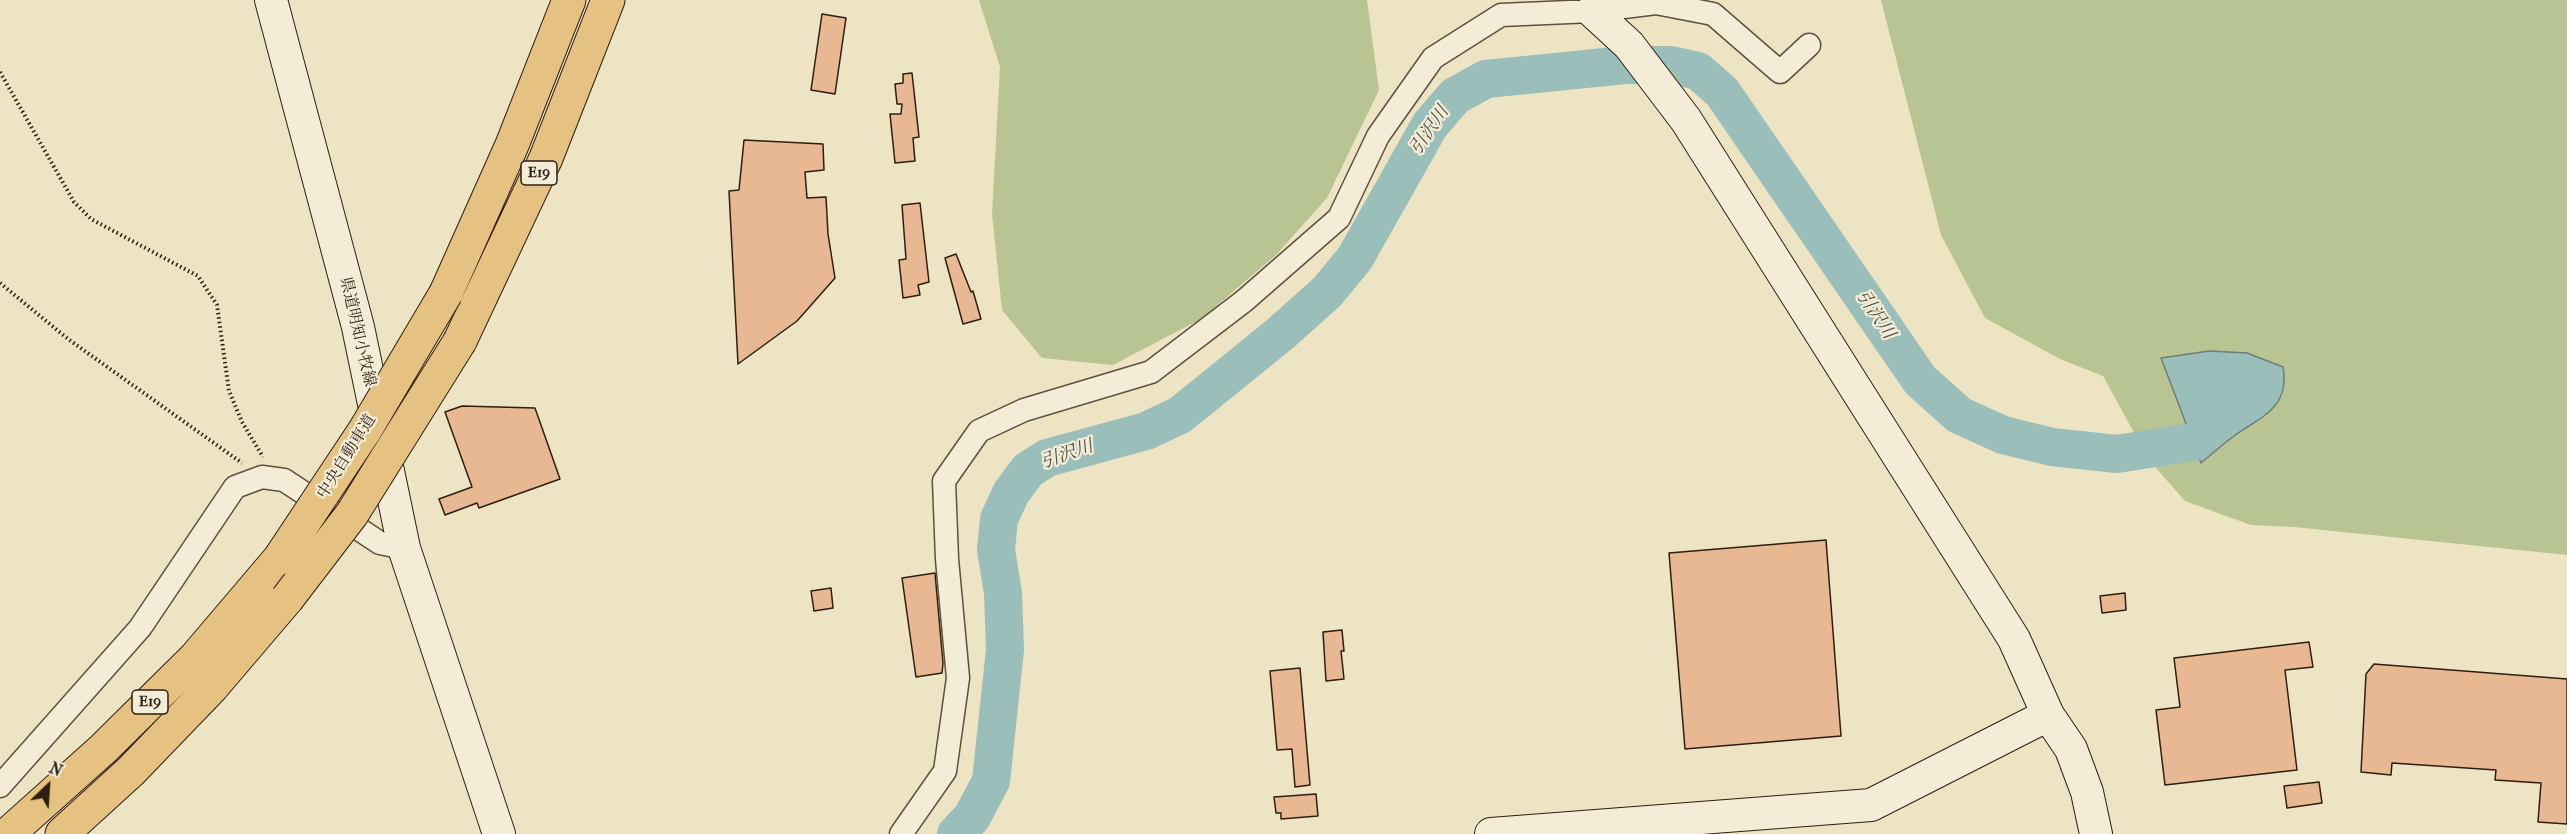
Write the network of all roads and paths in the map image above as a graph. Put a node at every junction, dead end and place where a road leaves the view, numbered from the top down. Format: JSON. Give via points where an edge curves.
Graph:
{"nodes":[{"id":1,"x":271,"y":0,"type":"edge"},
{"id":2,"x":569,"y":0,"type":"edge"},
{"id":3,"x":608,"y":0,"type":"edge"},
{"id":4,"x":1592,"y":11,"type":"junction"},
{"id":5,"x":1809,"y":45,"type":"dead end"},
{"id":6,"x":0,"y":72,"type":"edge"},
{"id":7,"x":0,"y":283,"type":"edge"},
{"id":8,"x":273,"y":478,"type":"junction"},
{"id":9,"x":404,"y":548,"type":"junction"},
{"id":10,"x":2048,"y":715,"type":"junction"},
{"id":11,"x":0,"y":786,"type":"edge"},
{"id":12,"x":8,"y":834,"type":"edge"},
{"id":13,"x":62,"y":834,"type":"edge"},
{"id":14,"x":499,"y":834,"type":"edge"},
{"id":15,"x":901,"y":834,"type":"edge"},
{"id":16,"x":1491,"y":834,"type":"edge"},
{"id":17,"x":2096,"y":834,"type":"edge"}],
"edges":[{"from":1,"to":9,"type":"street","name":"県道明知小牧線","via":[[358,327]]},
{"from":2,"to":12,"type":"highway","name":"中央自動車道","number":"E19","bridge":true,"via":[[512,145],[446,292],[365,430],[280,558],[195,658],[103,749]]},
{"from":3,"to":13,"type":"highway","name":"中央自動車道","number":"E19","bridge":true,"via":[[546,158],[460,341],[352,514],[212,687],[139,763]]},
{"from":4,"to":5,"type":"street","via":[[1656,3],[1713,14],[1780,72]]},
{"from":4,"to":10,"type":"street","via":[[1629,45],[1686,120],[2014,639]]},
{"from":4,"to":15,"type":"street","via":[[1501,15],[1432,58],[1378,136],[1339,218],[1244,301],[1151,372],[1024,410],[979,431],[944,481],[958,678],[945,771]]},
{"from":6,"to":8,"type":"path","via":[[74,202],[91,219],[198,276],[217,305],[229,391]]},
{"from":7,"to":8,"type":"path","via":[[68,339]]},
{"from":8,"to":9,"type":"street","via":[[380,543]]},
{"from":8,"to":11,"type":"street","via":[[235,487],[140,628]]},
{"from":9,"to":14,"type":"street","name":"県道明知小牧線"},
{"from":10,"to":16,"type":"street","via":[[1871,805]]},
{"from":10,"to":17,"type":"street","via":[[2071,749],[2087,792]]}]}
